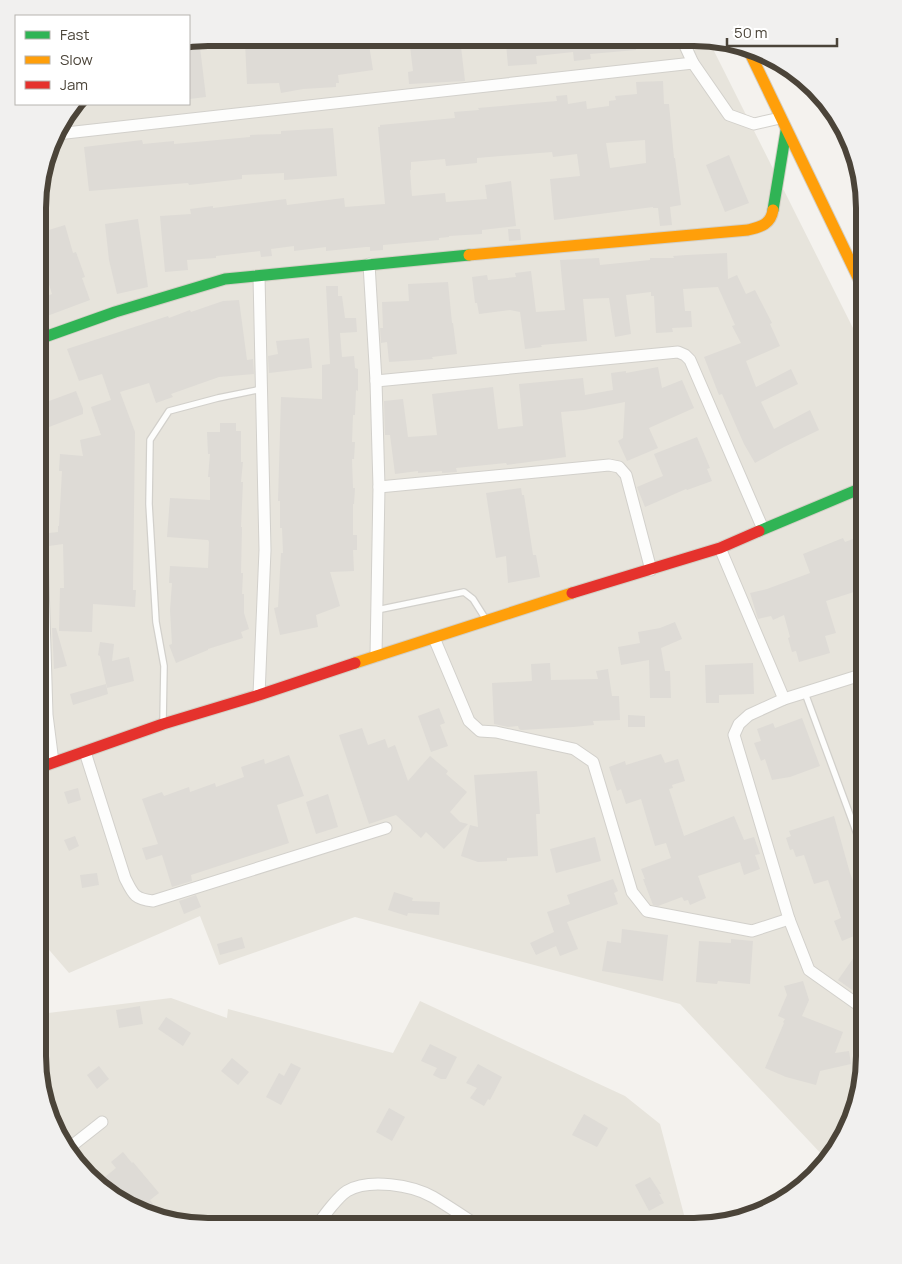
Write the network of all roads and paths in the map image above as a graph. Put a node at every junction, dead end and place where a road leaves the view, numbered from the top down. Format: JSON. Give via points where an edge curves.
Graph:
{"nodes":[{"id":1,"x":685,"y":46,"type":"edge"},
{"id":2,"x":752,"y":58,"type":"edge"},
{"id":3,"x":693,"y":63,"type":"junction"},
{"id":4,"x":780,"y":118,"type":"junction"},
{"id":5,"x":786,"y":131,"type":"junction"},
{"id":6,"x":65,"y":133,"type":"edge"},
{"id":7,"x":369,"y":264,"type":"junction"},
{"id":8,"x":856,"y":274,"type":"edge"},
{"id":9,"x":260,"y":276,"type":"junction"},
{"id":10,"x":46,"y":337,"type":"edge"},
{"id":11,"x":376,"y":381,"type":"junction"},
{"id":12,"x":262,"y":389,"type":"junction"},
{"id":13,"x":379,"y":487,"type":"junction"},
{"id":14,"x":856,"y":490,"type":"edge"},
{"id":15,"x":763,"y":529,"type":"junction"},
{"id":16,"x":720,"y":548,"type":"junction"},
{"id":17,"x":651,"y":570,"type":"junction"},
{"id":18,"x":377,"y":610,"type":"junction"},
{"id":19,"x":486,"y":620,"type":"junction"},
{"id":20,"x":434,"y":638,"type":"junction"},
{"id":21,"x":376,"y":656,"type":"junction"},
{"id":22,"x":855,"y":677,"type":"edge"},
{"id":23,"x":805,"y":693,"type":"junction"},
{"id":24,"x":259,"y":695,"type":"junction"},
{"id":25,"x":784,"y":699,"type":"junction"},
{"id":26,"x":163,"y":724,"type":"junction"},
{"id":27,"x":46,"y":729,"type":"edge"},
{"id":28,"x":85,"y":752,"type":"junction"},
{"id":29,"x":54,"y":762,"type":"junction"},
{"id":30,"x":46,"y":765,"type":"edge"},
{"id":31,"x":386,"y":828,"type":"dead end"},
{"id":32,"x":855,"y":829,"type":"edge"},
{"id":33,"x":789,"y":919,"type":"junction"},
{"id":34,"x":855,"y":1003,"type":"edge"},
{"id":35,"x":102,"y":1122,"type":"dead end"},
{"id":36,"x":73,"y":1145,"type":"edge"},
{"id":37,"x":323,"y":1218,"type":"edge"},
{"id":38,"x":465,"y":1218,"type":"edge"}],
"edges":[{"from":1,"to":3,"type":"street"},
{"from":2,"to":4,"type":"street"},
{"from":3,"to":4,"type":"street","via":[[729,115],[754,124]]},
{"from":3,"to":6,"type":"street"},
{"from":4,"to":5,"type":"street"},
{"from":5,"to":7,"type":"street","via":[[772,216],[761,227]]},
{"from":5,"to":8,"type":"street"},
{"from":7,"to":9,"type":"street"},
{"from":7,"to":11,"type":"street"},
{"from":9,"to":10,"type":"street","via":[[225,279]]},
{"from":9,"to":12,"type":"street"},
{"from":11,"to":13,"type":"street"},
{"from":11,"to":15,"type":"street","via":[[678,352],[690,360]]},
{"from":12,"to":24,"type":"street","via":[[265,550]]},
{"from":12,"to":26,"type":"lane","via":[[169,411],[150,440],[149,504],[156,622],[164,666]]},
{"from":13,"to":17,"type":"street","via":[[609,465],[618,467],[626,475]]},
{"from":13,"to":18,"type":"street"},
{"from":14,"to":15,"type":"street"},
{"from":15,"to":16,"type":"street"},
{"from":16,"to":17,"type":"street"},
{"from":16,"to":25,"type":"street"},
{"from":17,"to":19,"type":"street"},
{"from":18,"to":19,"type":"lane","via":[[464,592],[473,599]]},
{"from":18,"to":21,"type":"street"},
{"from":19,"to":20,"type":"street"},
{"from":20,"to":21,"type":"street"},
{"from":20,"to":33,"type":"street","via":[[468,721],[480,731],[574,749],[593,762],[632,892],[647,912],[752,930]]},
{"from":21,"to":24,"type":"street"},
{"from":22,"to":23,"type":"street"},
{"from":23,"to":25,"type":"street"},
{"from":23,"to":32,"type":"lane"},
{"from":24,"to":26,"type":"street"},
{"from":25,"to":33,"type":"street","via":[[744,718],[734,736]]},
{"from":26,"to":28,"type":"street"},
{"from":27,"to":29,"type":"street"},
{"from":28,"to":29,"type":"street"},
{"from":28,"to":31,"type":"street","via":[[125,878],[140,900],[153,902]]},
{"from":29,"to":30,"type":"street"},
{"from":33,"to":34,"type":"street","via":[[809,970]]},
{"from":35,"to":36,"type":"street"},
{"from":37,"to":38,"type":"street","via":[[347,1191],[372,1183],[402,1186],[431,1196]]}]}
